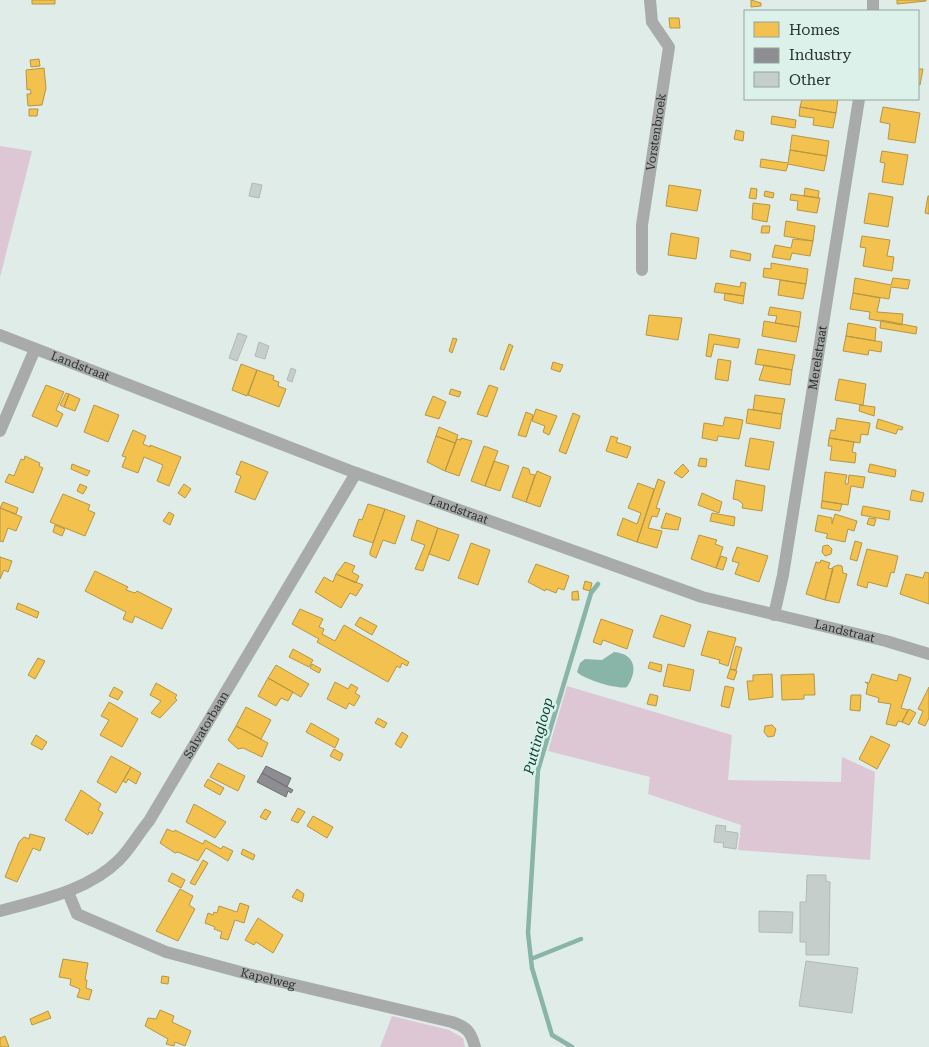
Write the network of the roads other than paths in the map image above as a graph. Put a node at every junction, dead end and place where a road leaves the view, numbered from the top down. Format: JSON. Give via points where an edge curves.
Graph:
{"nodes":[{"id":1,"x":650,"y":0,"type":"edge"},
{"id":2,"x":859,"y":100,"type":"edge"},
{"id":3,"x":642,"y":270,"type":"dead end"},
{"id":4,"x":0,"y":335,"type":"edge"},
{"id":5,"x":35,"y":349,"type":"junction"},
{"id":6,"x":0,"y":431,"type":"edge"},
{"id":7,"x":356,"y":473,"type":"junction"},
{"id":8,"x":774,"y":615,"type":"junction"},
{"id":9,"x":929,"y":654,"type":"edge"},
{"id":10,"x":68,"y":892,"type":"junction"},
{"id":11,"x":0,"y":911,"type":"edge"},
{"id":12,"x":475,"y":1047,"type":"edge"}],
"edges":[{"from":1,"to":3,"type":"street","name":"Vorstenbroek","via":[[652,22],[670,47],[642,226]]},
{"from":2,"to":8,"type":"street","name":"Merelstraat"},
{"from":4,"to":5,"type":"street","name":"Landstraat"},
{"from":5,"to":6,"type":"street"},
{"from":5,"to":7,"type":"street","name":"Landstraat"},
{"from":7,"to":8,"type":"street","name":"Landstraat","via":[[702,596]]},
{"from":7,"to":10,"type":"street","name":"Salvatorbaan","via":[[149,821],[118,861]]},
{"from":8,"to":9,"type":"street","name":"Landstraat","via":[[886,640]]},
{"from":10,"to":11,"type":"street","name":"Salvatorbaan"},
{"from":10,"to":12,"type":"street","name":"Kapelweg","via":[[77,914],[166,952],[452,1022],[465,1026]]}]}
